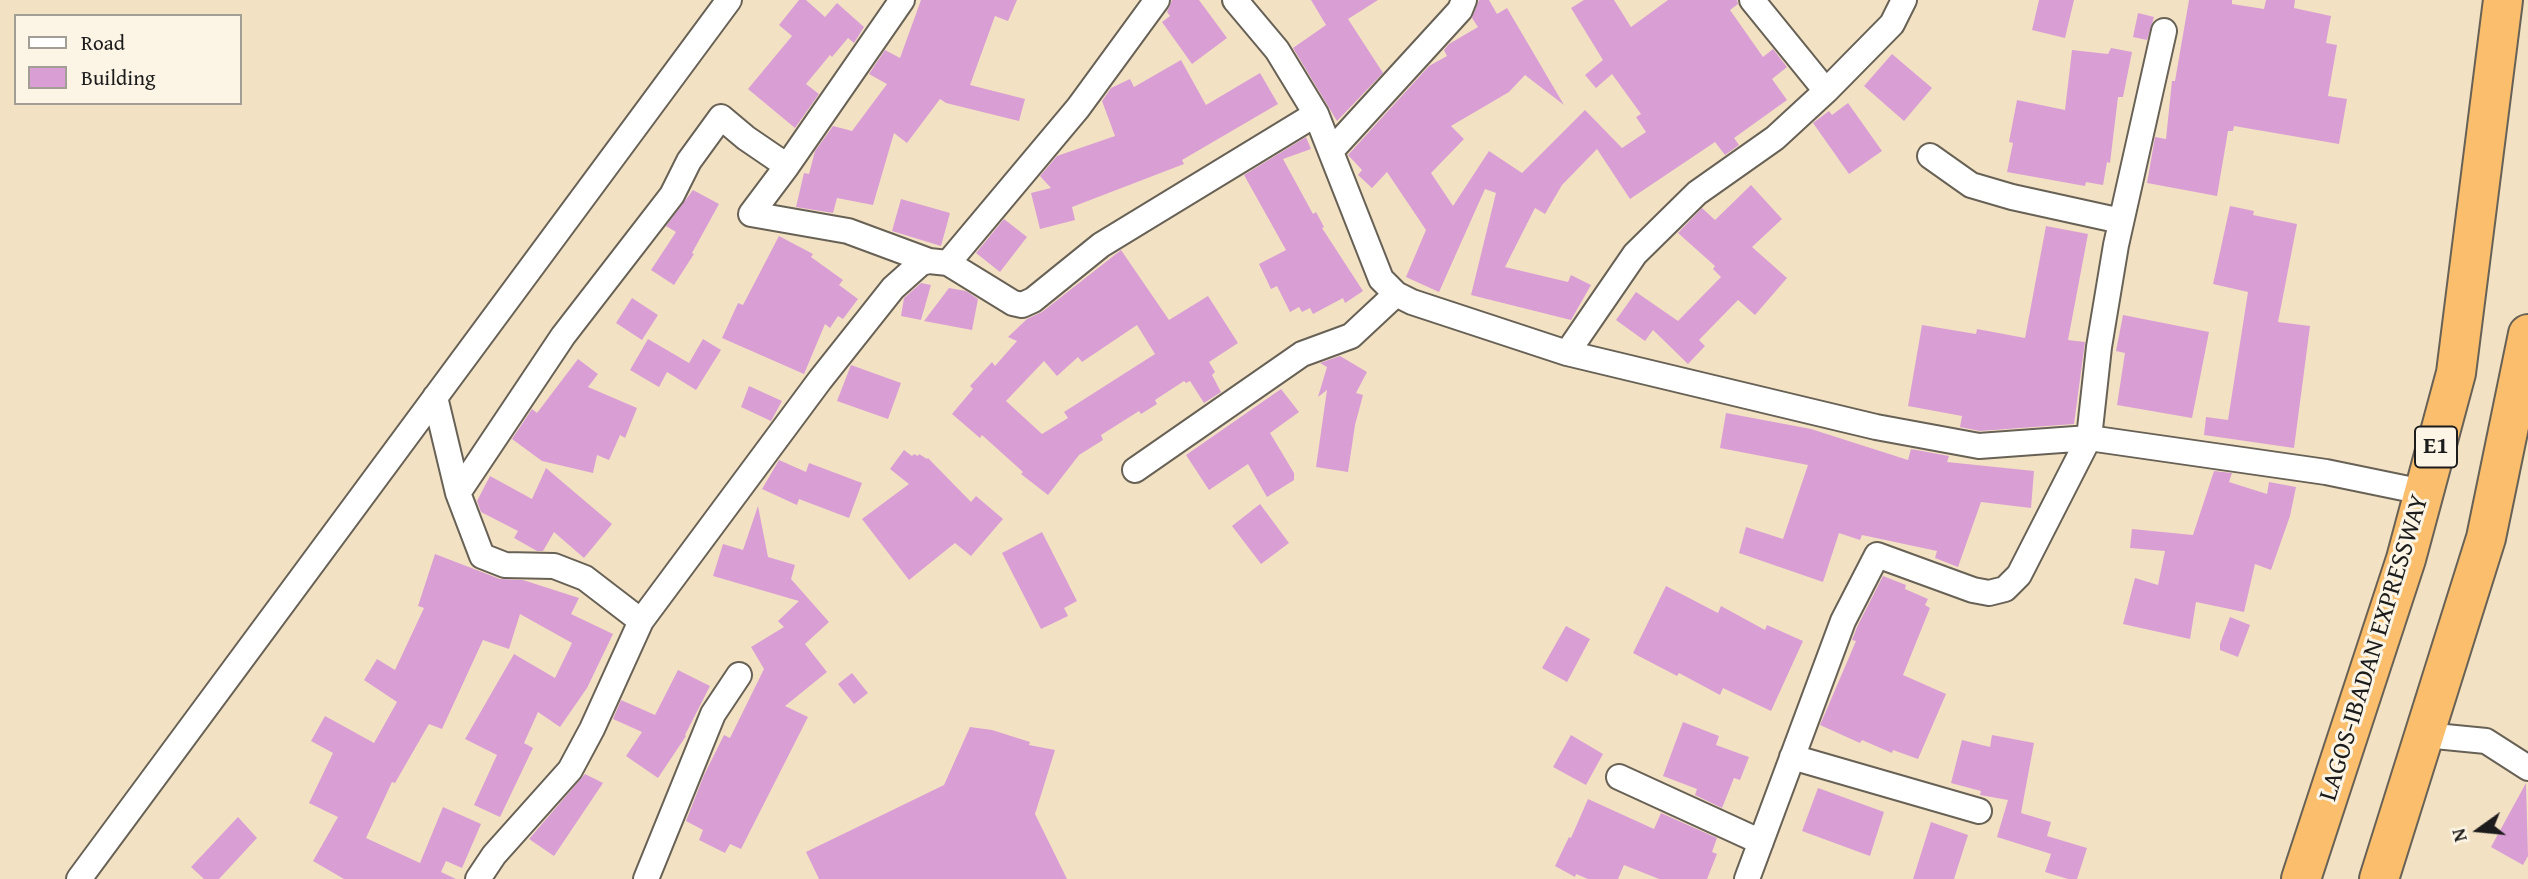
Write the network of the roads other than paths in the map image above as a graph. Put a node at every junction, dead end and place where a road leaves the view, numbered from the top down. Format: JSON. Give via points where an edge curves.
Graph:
{"nodes":[{"id":1,"x":729,"y":0,"type":"edge"},
{"id":2,"x":902,"y":0,"type":"edge"},
{"id":3,"x":1157,"y":0,"type":"edge"},
{"id":4,"x":1235,"y":0,"type":"edge"},
{"id":5,"x":1464,"y":0,"type":"edge"},
{"id":6,"x":1752,"y":0,"type":"edge"},
{"id":7,"x":1904,"y":0,"type":"edge"},
{"id":8,"x":2503,"y":0,"type":"edge"},
{"id":9,"x":2164,"y":30,"type":"dead end"},
{"id":10,"x":1826,"y":92,"type":"junction"},
{"id":11,"x":1317,"y":114,"type":"junction"},
{"id":12,"x":1331,"y":151,"type":"junction"},
{"id":13,"x":1930,"y":156,"type":"dead end"},
{"id":14,"x":787,"y":166,"type":"junction"},
{"id":15,"x":2121,"y":221,"type":"junction"},
{"id":16,"x":939,"y":262,"type":"junction"},
{"id":17,"x":1396,"y":294,"type":"junction"},
{"id":18,"x":2528,"y":334,"type":"edge"},
{"id":19,"x":1567,"y":353,"type":"junction"},
{"id":20,"x":435,"y":397,"type":"junction"},
{"id":21,"x":2089,"y":439,"type":"junction"},
{"id":22,"x":1135,"y":470,"type":"dead end"},
{"id":23,"x":2423,"y":492,"type":"junction"},
{"id":24,"x":458,"y":493,"type":"junction"},
{"id":25,"x":641,"y":621,"type":"junction"},
{"id":26,"x":739,"y":675,"type":"dead end"},
{"id":27,"x":2425,"y":735,"type":"junction"},
{"id":28,"x":1792,"y":757,"type":"junction"},
{"id":29,"x":2528,"y":768,"type":"edge"},
{"id":30,"x":1619,"y":778,"type":"dead end"},
{"id":31,"x":1979,"y":811,"type":"dead end"},
{"id":32,"x":1761,"y":842,"type":"junction"},
{"id":33,"x":79,"y":879,"type":"edge"},
{"id":34,"x":478,"y":879,"type":"edge"},
{"id":35,"x":646,"y":879,"type":"edge"},
{"id":36,"x":1747,"y":879,"type":"edge"},
{"id":37,"x":2301,"y":879,"type":"edge"},
{"id":38,"x":2379,"y":879,"type":"edge"}],
"edges":[{"from":1,"to":20,"type":"street"},
{"from":2,"to":14,"type":"street"},
{"from":3,"to":16,"type":"street","via":[[1078,108]]},
{"from":4,"to":11,"type":"street","via":[[1278,50]]},
{"from":5,"to":12,"type":"street","via":[[1460,10]]},
{"from":6,"to":10,"type":"street"},
{"from":7,"to":10,"type":"street","via":[[1892,24]]},
{"from":8,"to":23,"type":"highway","name":"LAGOS-IBADAN EXPRESSWAY","number":"E1","via":[[2456,373]]},
{"from":9,"to":15,"type":"street"},
{"from":10,"to":19,"type":"street","via":[[1775,138],[1697,193],[1635,254]]},
{"from":11,"to":12,"type":"street"},
{"from":11,"to":16,"type":"street","via":[[1101,245],[1033,300],[1013,303]]},
{"from":12,"to":17,"type":"street","via":[[1381,279]]},
{"from":13,"to":15,"type":"street","via":[[1971,185]]},
{"from":14,"to":16,"type":"street","via":[[751,214],[848,231]]},
{"from":14,"to":24,"type":"street","via":[[721,117],[689,161],[672,195],[563,336]]},
{"from":15,"to":21,"type":"street"},
{"from":16,"to":25,"type":"street","via":[[921,263],[893,288]]},
{"from":17,"to":19,"type":"street"},
{"from":17,"to":22,"type":"street","via":[[1352,336],[1302,354]]},
{"from":18,"to":27,"type":"highway","via":[[2486,538]]},
{"from":19,"to":21,"type":"street","via":[[1876,427],[1979,446]]},
{"from":20,"to":24,"type":"street"},
{"from":20,"to":33,"type":"street"},
{"from":21,"to":23,"type":"street","via":[[2326,472]]},
{"from":21,"to":28,"type":"street","via":[[2019,575],[2005,589],[1973,590],[1877,555],[1843,621]]},
{"from":23,"to":37,"type":"highway","name":"LAGOS-IBADAN EXPRESSWAY","number":"E1","via":[[2406,559]]},
{"from":24,"to":25,"type":"street","via":[[482,556],[505,565],[554,566],[585,578]]},
{"from":25,"to":34,"type":"street","via":[[570,770]]},
{"from":26,"to":35,"type":"street","via":[[713,714]]},
{"from":27,"to":29,"type":"street","via":[[2486,741]]},
{"from":27,"to":38,"type":"highway"},
{"from":28,"to":31,"type":"street"},
{"from":28,"to":32,"type":"street"},
{"from":30,"to":32,"type":"street"},
{"from":32,"to":36,"type":"street"}]}
